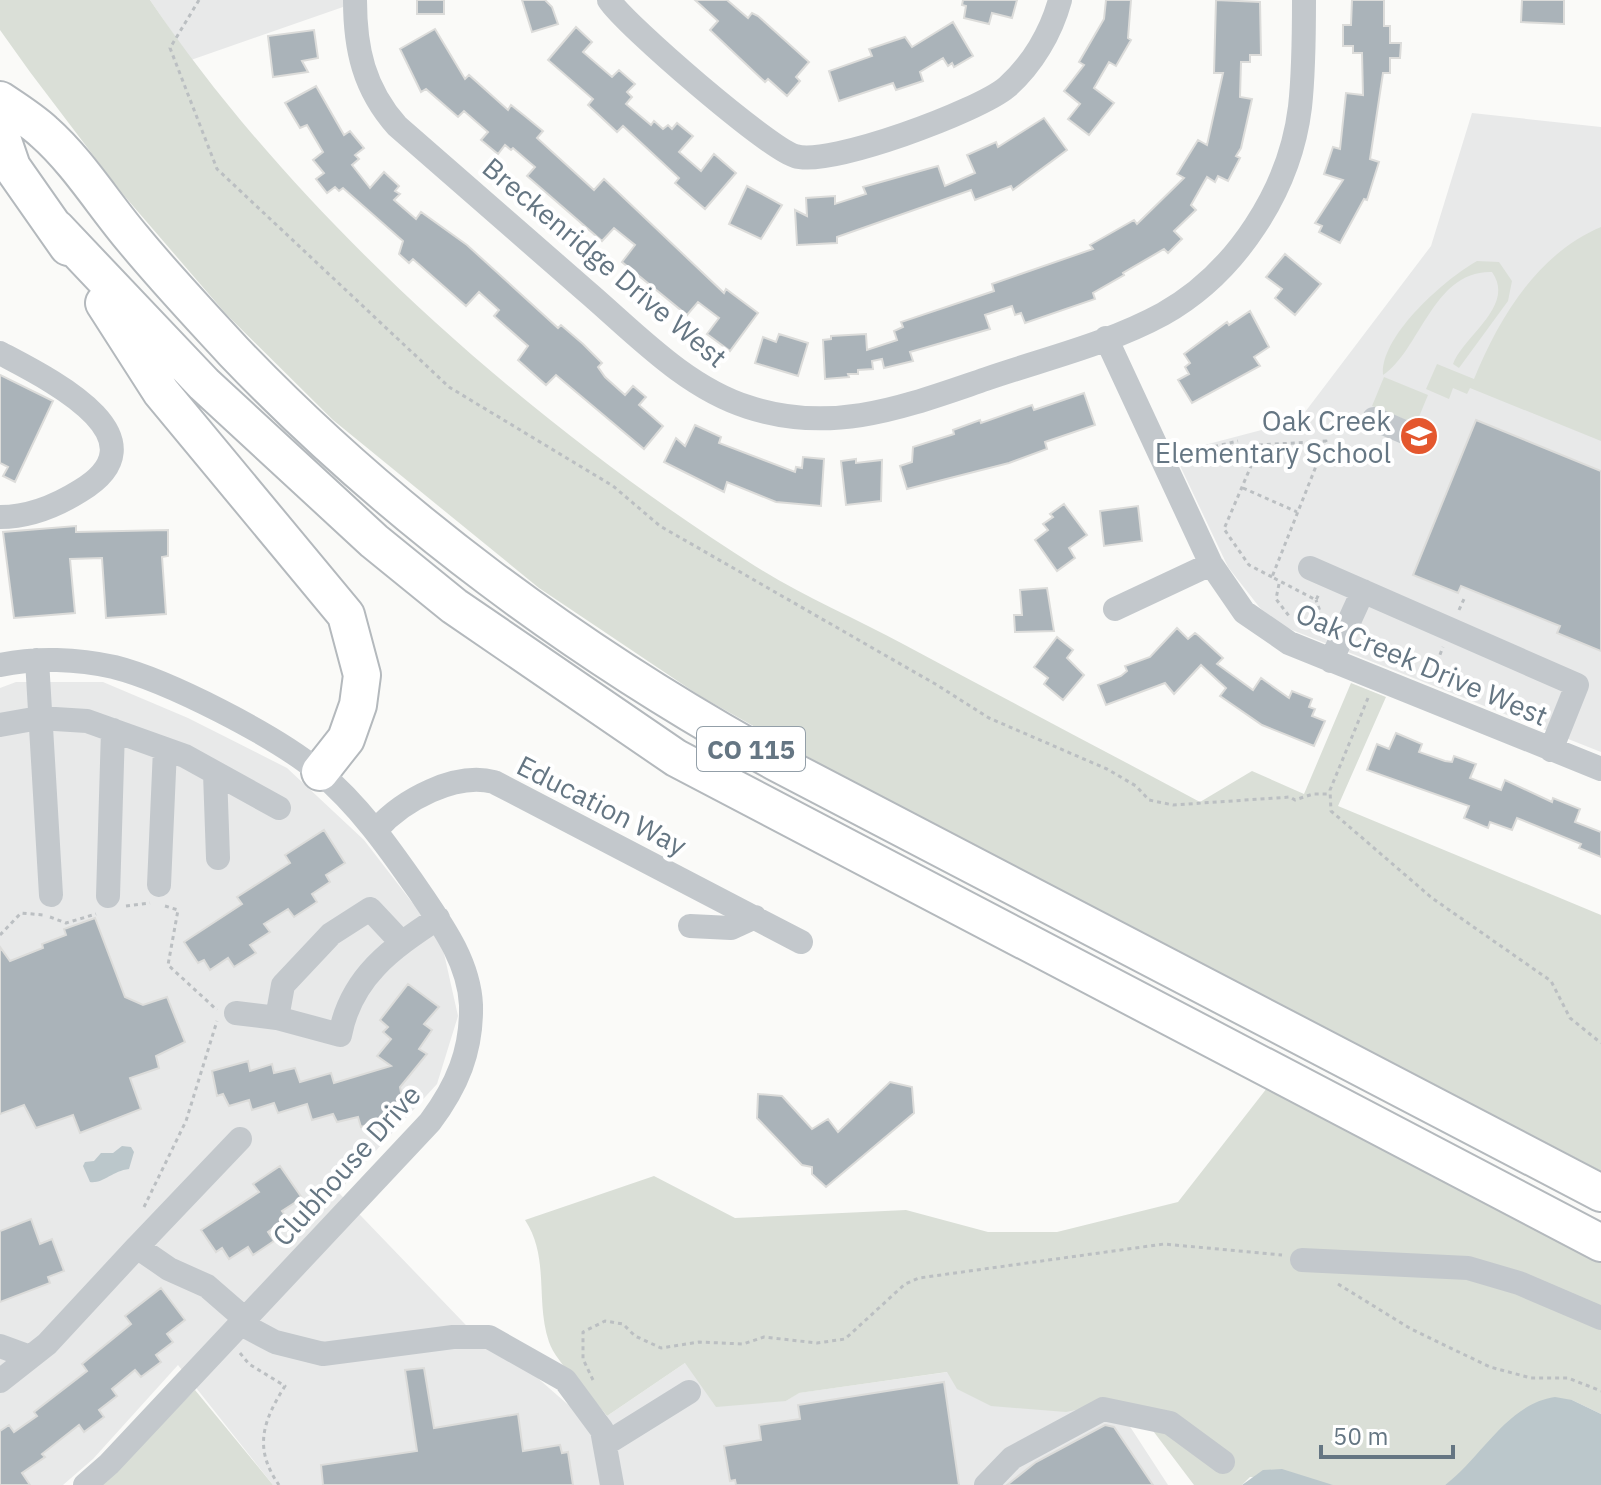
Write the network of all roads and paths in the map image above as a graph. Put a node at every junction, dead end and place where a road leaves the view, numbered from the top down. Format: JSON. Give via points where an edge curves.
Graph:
{"nodes":[{"id":1,"x":199,"y":0,"type":"edge"},
{"id":2,"x":355,"y":0,"type":"edge"},
{"id":3,"x":609,"y":0,"type":"edge"},
{"id":4,"x":1060,"y":0,"type":"edge"},
{"id":5,"x":1304,"y":0,"type":"edge"},
{"id":6,"x":0,"y":100,"type":"edge"},
{"id":7,"x":0,"y":132,"type":"edge"},
{"id":8,"x":56,"y":228,"type":"junction"},
{"id":9,"x":1106,"y":338,"type":"junction"},
{"id":10,"x":0,"y":353,"type":"edge"},
{"id":11,"x":1374,"y":419,"type":"dead end"},
{"id":12,"x":1423,"y":440,"type":"dead end"},
{"id":13,"x":1238,"y":441,"type":"dead end"},
{"id":14,"x":1178,"y":455,"type":"dead end"},
{"id":15,"x":1243,"y":488,"type":"junction"},
{"id":16,"x":1297,"y":512,"type":"junction"},
{"id":17,"x":0,"y":517,"type":"edge"},
{"id":18,"x":1211,"y":564,"type":"junction"},
{"id":19,"x":1310,"y":568,"type":"dead end"},
{"id":20,"x":1272,"y":577,"type":"junction"},
{"id":21,"x":1279,"y":584,"type":"junction"},
{"id":22,"x":1321,"y":590,"type":"dead end"},
{"id":23,"x":1363,"y":591,"type":"junction"},
{"id":24,"x":1316,"y":600,"type":"junction"},
{"id":25,"x":1115,"y":609,"type":"dead end"},
{"id":26,"x":37,"y":660,"type":"junction"},
{"id":27,"x":1331,"y":661,"type":"junction"},
{"id":28,"x":0,"y":665,"type":"edge"},
{"id":29,"x":1377,"y":677,"type":"junction"},
{"id":30,"x":39,"y":718,"type":"junction"},
{"id":31,"x":0,"y":725,"type":"edge"},
{"id":32,"x":113,"y":730,"type":"junction"},
{"id":33,"x":165,"y":749,"type":"junction"},
{"id":34,"x":1551,"y":750,"type":"junction"},
{"id":35,"x":1601,"y":769,"type":"edge"},
{"id":36,"x":320,"y":772,"type":"junction"},
{"id":37,"x":215,"y":773,"type":"junction"},
{"id":38,"x":1330,"y":794,"type":"junction"},
{"id":39,"x":279,"y":808,"type":"dead end"},
{"id":40,"x":377,"y":829,"type":"junction"},
{"id":41,"x":218,"y":858,"type":"dead end"},
{"id":42,"x":159,"y":885,"type":"dead end"},
{"id":43,"x":51,"y":895,"type":"dead end"},
{"id":44,"x":110,"y":905,"type":"junction"},
{"id":45,"x":755,"y":917,"type":"junction"},
{"id":46,"x":438,"y":918,"type":"junction"},
{"id":47,"x":690,"y":926,"type":"dead end"},
{"id":48,"x":0,"y":935,"type":"edge"},
{"id":49,"x":401,"y":942,"type":"junction"},
{"id":50,"x":801,"y":942,"type":"dead end"},
{"id":51,"x":236,"y":1013,"type":"dead end"},
{"id":52,"x":277,"y":1018,"type":"junction"},
{"id":53,"x":1601,"y":1043,"type":"edge"},
{"id":54,"x":240,"y":1139,"type":"dead end"},
{"id":55,"x":1601,"y":1193,"type":"edge"},
{"id":56,"x":138,"y":1216,"type":"dead end"},
{"id":57,"x":1601,"y":1243,"type":"edge"},
{"id":58,"x":137,"y":1247,"type":"junction"},
{"id":59,"x":1302,"y":1260,"type":"joint"},
{"id":60,"x":1336,"y":1282,"type":"dead end"},
{"id":61,"x":1601,"y":1318,"type":"edge"},
{"id":62,"x":238,"y":1326,"type":"junction"},
{"id":63,"x":0,"y":1346,"type":"edge"},
{"id":64,"x":30,"y":1357,"type":"junction"},
{"id":65,"x":0,"y":1381,"type":"edge"},
{"id":66,"x":1601,"y":1391,"type":"edge"},
{"id":67,"x":689,"y":1392,"type":"dead end"},
{"id":68,"x":585,"y":1408,"type":"junction"},
{"id":69,"x":607,"y":1443,"type":"junction"},
{"id":70,"x":1223,"y":1462,"type":"dead end"},
{"id":71,"x":85,"y":1485,"type":"edge"},
{"id":72,"x":279,"y":1485,"type":"edge"},
{"id":73,"x":612,"y":1485,"type":"edge"},
{"id":74,"x":986,"y":1485,"type":"edge"}],
"edges":[{"from":1,"to":38,"type":"path","via":[[170,48],[217,169],[449,387],[613,486],[660,526],[989,718],[1107,769],[1149,800],[1173,805]]},
{"from":2,"to":9,"type":"street","name":"Breckenridge Drive West","via":[[363,71],[397,126],[669,362],[717,394],[778,415],[881,414]]},
{"from":3,"to":4,"type":"street","via":[[756,134],[798,158],[851,151],[995,97],[1031,60]]},
{"from":5,"to":9,"type":"street","name":"Breckenridge Drive West","via":[[1296,133],[1267,205],[1240,248],[1209,281],[1163,314]]},
{"from":6,"to":55,"type":"highway","number":"CO 115","via":[[46,133],[225,342],[319,434],[481,571],[601,656],[699,721],[779,764]]},
{"from":7,"to":8,"type":"highway","number":"CO 115","via":[[12,167]]},
{"from":8,"to":36,"type":"highway","via":[[161,392],[346,615],[362,675],[358,705],[346,739]]},
{"from":8,"to":57,"type":"highway","number":"CO 115","via":[[204,384],[374,541],[454,606],[676,758]]},
{"from":9,"to":18,"type":"street","name":"Oak Creek Drive West"},
{"from":10,"to":17,"type":"street","via":[[81,399],[100,421],[112,455],[102,476],[63,501],[45,510]]},
{"from":11,"to":12,"type":"street"},
{"from":13,"to":14,"type":"path"},
{"from":15,"to":16,"type":"path"},
{"from":15,"to":16,"type":"path","via":[[1260,445],[1326,441]]},
{"from":15,"to":20,"type":"path","via":[[1225,534],[1249,565]]},
{"from":16,"to":20,"type":"path"},
{"from":18,"to":25,"type":"street"},
{"from":18,"to":27,"type":"street","name":"Oak Creek Drive West","via":[[1231,597],[1258,625]]},
{"from":19,"to":23,"type":"street"},
{"from":20,"to":21,"type":"path"},
{"from":21,"to":24,"type":"path"},
{"from":21,"to":24,"type":"path","via":[[1276,599],[1281,609],[1304,624],[1323,620]]},
{"from":22,"to":24,"type":"path"},
{"from":23,"to":27,"type":"street"},
{"from":23,"to":34,"type":"street","via":[[1577,685]]},
{"from":26,"to":28,"type":"street","name":"Clubhouse Drive"},
{"from":26,"to":30,"type":"street"},
{"from":26,"to":36,"type":"street","name":"Clubhouse Drive","via":[[129,673],[200,702]]},
{"from":27,"to":29,"type":"street","name":"Oak Creek Drive West"},
{"from":29,"to":34,"type":"street","name":"Oak Creek Drive West"},
{"from":29,"to":38,"type":"path"},
{"from":30,"to":31,"type":"street"},
{"from":30,"to":32,"type":"street","via":[[87,721]]},
{"from":30,"to":43,"type":"street"},
{"from":32,"to":33,"type":"street"},
{"from":32,"to":44,"type":"street"},
{"from":33,"to":37,"type":"street"},
{"from":33,"to":42,"type":"street"},
{"from":34,"to":35,"type":"street","name":"Oak Creek Drive West"},
{"from":36,"to":40,"type":"street","name":"Clubhouse Drive"},
{"from":37,"to":39,"type":"street"},
{"from":37,"to":41,"type":"street"},
{"from":38,"to":53,"type":"path","via":[[1331,811],[1432,898],[1551,981],[1570,1018]]},
{"from":40,"to":45,"type":"street","name":"Education Way","via":[[391,813],[474,777],[494,782]]},
{"from":40,"to":46,"type":"street","name":"Clubhouse Drive"},
{"from":44,"to":48,"type":"path","via":[[66,923],[21,913]]},
{"from":44,"to":56,"type":"path","via":[[152,902],[178,910],[168,965],[218,1010],[186,1121]]},
{"from":45,"to":47,"type":"street","via":[[731,928]]},
{"from":45,"to":50,"type":"street","name":"Education Way"},
{"from":46,"to":49,"type":"street"},
{"from":46,"to":62,"type":"street","name":"Clubhouse Drive","via":[[451,937],[471,1002],[464,1066],[451,1094]]},
{"from":49,"to":52,"type":"street","via":[[357,986],[340,1035]]},
{"from":49,"to":52,"type":"street","via":[[370,909],[331,934],[283,985]]},
{"from":51,"to":52,"type":"street"},
{"from":54,"to":58,"type":"street"},
{"from":58,"to":62,"type":"street","via":[[207,1286]]},
{"from":58,"to":64,"type":"street"},
{"from":59,"to":61,"type":"street","via":[[1468,1268]]},
{"from":59,"to":68,"type":"path","via":[[1277,1253],[1164,1244],[919,1278],[834,1343],[764,1337],[743,1344],[699,1342],[661,1348],[615,1321],[605,1321],[583,1332],[583,1359],[593,1376]]},
{"from":60,"to":66,"type":"path","via":[[1411,1329],[1490,1367],[1531,1378],[1568,1378]]},
{"from":62,"to":68,"type":"street","via":[[323,1354],[489,1337],[565,1380]]},
{"from":62,"to":71,"type":"street","name":"Clubhouse Drive"},
{"from":62,"to":72,"type":"path","via":[[249,1364],[285,1386],[261,1434],[262,1450]]},
{"from":63,"to":64,"type":"street"},
{"from":64,"to":65,"type":"street"},
{"from":67,"to":69,"type":"street"},
{"from":68,"to":69,"type":"street"},
{"from":69,"to":73,"type":"street"},
{"from":70,"to":74,"type":"street","via":[[1170,1423],[1103,1409],[1012,1458]]}]}
